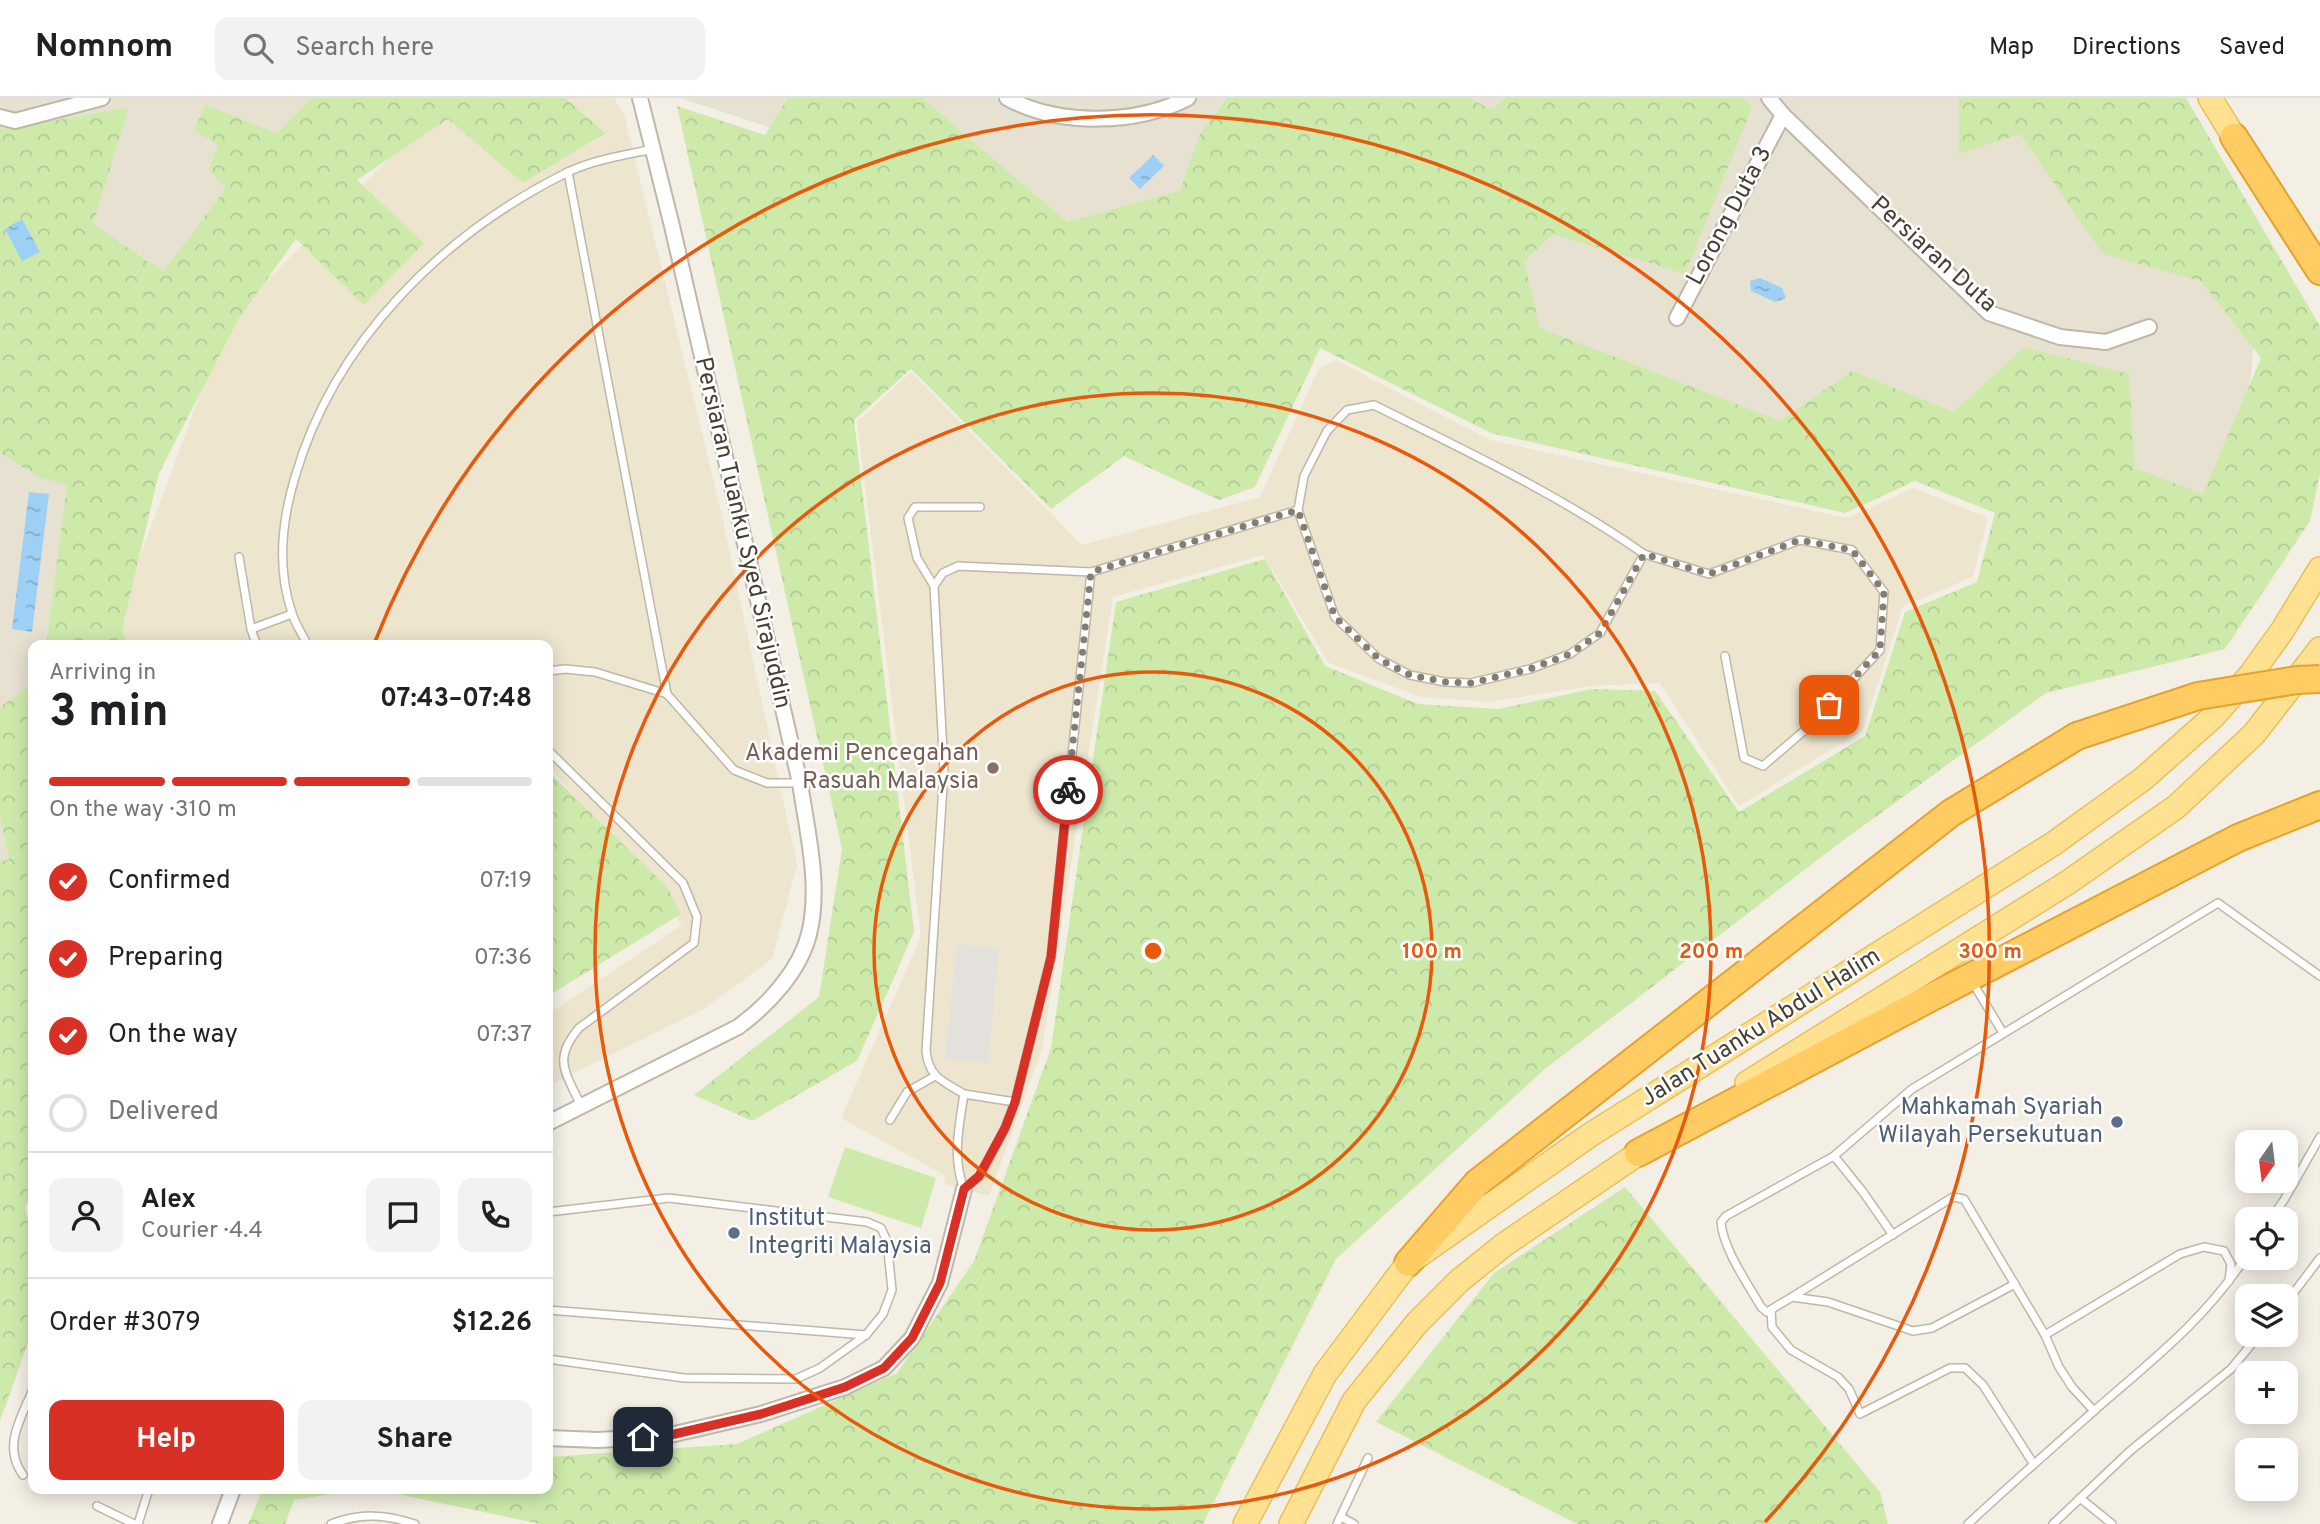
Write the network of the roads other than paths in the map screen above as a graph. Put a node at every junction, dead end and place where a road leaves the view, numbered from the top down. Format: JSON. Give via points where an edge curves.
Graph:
{"nodes":[{"id":1,"x":102,"y":98,"type":"edge"},
{"id":2,"x":640,"y":98,"type":"edge"},
{"id":3,"x":1007,"y":98,"type":"edge"},
{"id":4,"x":1188,"y":98,"type":"edge"},
{"id":5,"x":1769,"y":98,"type":"edge"},
{"id":6,"x":2210,"y":98,"type":"edge"},
{"id":7,"x":1783,"y":115,"type":"junction"},
{"id":8,"x":0,"y":117,"type":"edge"},
{"id":9,"x":2234,"y":137,"type":"joint"},
{"id":10,"x":653,"y":149,"type":"junction"},
{"id":11,"x":568,"y":172,"type":"junction"},
{"id":12,"x":2320,"y":271,"type":"edge"},
{"id":13,"x":1677,"y":318,"type":"dead end"},
{"id":14,"x":2149,"y":327,"type":"dead end"},
{"id":15,"x":980,"y":507,"type":"dead end"},
{"id":16,"x":1298,"y":510,"type":"junction"},
{"id":17,"x":1644,"y":554,"type":"junction"},
{"id":18,"x":239,"y":557,"type":"dead end"},
{"id":19,"x":2320,"y":569,"type":"edge"},
{"id":20,"x":1091,"y":572,"type":"junction"},
{"id":21,"x":934,"y":586,"type":"junction"},
{"id":22,"x":292,"y":614,"type":"junction"},
{"id":23,"x":251,"y":629,"type":"junction"},
{"id":24,"x":255,"y":640,"type":"edge"},
{"id":25,"x":305,"y":640,"type":"edge"},
{"id":26,"x":2320,"y":649,"type":"edge"},
{"id":27,"x":1725,"y":656,"type":"dead end"},
{"id":28,"x":553,"y":670,"type":"edge"},
{"id":29,"x":2320,"y":680,"type":"edge"},
{"id":30,"x":667,"y":694,"type":"junction"},
{"id":31,"x":553,"y":755,"type":"edge"},
{"id":32,"x":800,"y":783,"type":"junction"},
{"id":33,"x":2320,"y":805,"type":"edge"},
{"id":34,"x":2320,"y":976,"type":"edge"},
{"id":35,"x":1970,"y":977,"type":"junction"},
{"id":36,"x":2003,"y":1033,"type":"junction"},
{"id":37,"x":934,"y":1076,"type":"junction"},
{"id":38,"x":964,"y":1094,"type":"junction"},
{"id":39,"x":1015,"y":1102,"type":"junction"},
{"id":40,"x":582,"y":1107,"type":"junction"},
{"id":41,"x":890,"y":1120,"type":"dead end"},
{"id":42,"x":553,"y":1121,"type":"edge"},
{"id":43,"x":2320,"y":1137,"type":"edge"},
{"id":44,"x":1638,"y":1153,"type":"junction"},
{"id":45,"x":1833,"y":1156,"type":"junction"},
{"id":46,"x":964,"y":1189,"type":"junction"},
{"id":47,"x":2279,"y":1207,"type":"edge"},
{"id":48,"x":553,"y":1211,"type":"edge"},
{"id":49,"x":1893,"y":1235,"type":"junction"},
{"id":50,"x":2320,"y":1258,"type":"edge"},
{"id":51,"x":1408,"y":1263,"type":"junction"},
{"id":52,"x":2237,"y":1270,"type":"edge"},
{"id":53,"x":2229,"y":1283,"type":"junction"},
{"id":54,"x":2015,"y":1284,"type":"junction"},
{"id":55,"x":2298,"y":1287,"type":"edge"},
{"id":56,"x":1792,"y":1297,"type":"junction"},
{"id":57,"x":553,"y":1310,"type":"edge"},
{"id":58,"x":1771,"y":1310,"type":"junction"},
{"id":59,"x":866,"y":1335,"type":"junction"},
{"id":60,"x":2045,"y":1335,"type":"junction"},
{"id":61,"x":2249,"y":1347,"type":"edge"},
{"id":62,"x":553,"y":1360,"type":"edge"},
{"id":63,"x":28,"y":1402,"type":"edge"},
{"id":64,"x":2094,"y":1411,"type":"junction"},
{"id":65,"x":553,"y":1438,"type":"edge"},
{"id":66,"x":1368,"y":1458,"type":"dead end"},
{"id":67,"x":2033,"y":1463,"type":"junction"},
{"id":68,"x":23,"y":1475,"type":"dead end"},
{"id":69,"x":147,"y":1494,"type":"edge"},
{"id":70,"x":231,"y":1494,"type":"edge"},
{"id":71,"x":2080,"y":1498,"type":"junction"},
{"id":72,"x":97,"y":1506,"type":"dead end"},
{"id":73,"x":1339,"y":1521,"type":"edge"},
{"id":74,"x":136,"y":1524,"type":"edge"},
{"id":75,"x":220,"y":1524,"type":"edge"},
{"id":76,"x":331,"y":1524,"type":"edge"},
{"id":77,"x":415,"y":1524,"type":"edge"},
{"id":78,"x":1245,"y":1524,"type":"edge"},
{"id":79,"x":1292,"y":1524,"type":"edge"},
{"id":80,"x":1354,"y":1524,"type":"edge"},
{"id":81,"x":1968,"y":1524,"type":"edge"},
{"id":82,"x":2053,"y":1524,"type":"edge"},
{"id":83,"x":2112,"y":1524,"type":"edge"}],
"edges":[{"from":1,"to":8,"type":"street","via":[[15,121]]},
{"from":2,"to":10,"type":"street","name":"Persiaran Tuanku Syed Sirajuddin"},
{"from":3,"to":4,"type":"street","via":[[1039,112],[1066,117],[1122,117],[1166,109]]},
{"from":5,"to":7,"type":"street"},
{"from":6,"to":9,"type":"main road"},
{"from":7,"to":13,"type":"street","name":"Lorong Duta 3"},
{"from":7,"to":14,"type":"street","name":"Persiaran Duta","via":[[1989,313],[2060,337],[2106,342]]},
{"from":9,"to":12,"type":"highway"},
{"from":10,"to":11,"type":"lane"},
{"from":10,"to":32,"type":"street","name":"Persiaran Tuanku Syed Sirajuddin"},
{"from":11,"to":22,"type":"lane","via":[[499,213],[428,269],[357,347],[332,387],[306,440],[288,501],[282,551]]},
{"from":11,"to":30,"type":"lane"},
{"from":15,"to":21,"type":"lane","via":[[915,507],[908,517],[917,558]]},
{"from":16,"to":17,"type":"lane","via":[[1304,476],[1327,431],[1347,410],[1374,405],[1502,469],[1601,524]]},
{"from":16,"to":17,"type":"lane","via":[[1335,617],[1379,659],[1410,675],[1445,682],[1471,683],[1570,654],[1600,633]]},
{"from":16,"to":20,"type":"lane"},
{"from":17,"to":27,"type":"lane","via":[[1709,574],[1800,540],[1852,550],[1884,592],[1880,650],[1812,724],[1763,766],[1744,758]]},
{"from":18,"to":23,"type":"lane"},
{"from":19,"to":51,"type":"main road","name":"Jalan Tuanku Abdul Halim","via":[[2250,674],[2214,716],[2143,779],[2053,844],[1590,1135]]},
{"from":20,"to":21,"type":"lane","via":[[958,566],[943,573]]},
{"from":20,"to":39,"type":"lane","via":[[1051,957]]},
{"from":21,"to":37,"type":"lane","via":[[944,770],[926,1051]]},
{"from":22,"to":23,"type":"lane"},
{"from":22,"to":25,"type":"lane"},
{"from":23,"to":24,"type":"lane"},
{"from":26,"to":44,"type":"main road","name":"Jalan Tuanku Abdul Halim","via":[[2253,734],[2176,807],[2067,883]]},
{"from":28,"to":30,"type":"lane","via":[[595,672]]},
{"from":29,"to":51,"type":"highway","bridge":true,"via":[[2198,696],[2077,736],[1951,813],[1477,1183]]},
{"from":30,"to":32,"type":"lane","via":[[734,770],[766,783]]},
{"from":31,"to":40,"type":"lane","via":[[683,883],[697,918],[694,943],[579,1028],[567,1043],[562,1064]]},
{"from":32,"to":40,"type":"street","name":"Persiaran Tuanku Syed Sirajuddin","via":[[812,872],[812,911],[809,935],[797,962],[758,1012],[738,1027]]},
{"from":33,"to":35,"type":"highway","via":[[2238,838]]},
{"from":34,"to":36,"type":"lane","via":[[2218,903]]},
{"from":35,"to":36,"type":"lane"},
{"from":35,"to":44,"type":"highway"},
{"from":36,"to":45,"type":"lane","via":[[1912,1089]]},
{"from":37,"to":38,"type":"lane"},
{"from":37,"to":41,"type":"lane","via":[[907,1092]]},
{"from":38,"to":39,"type":"lane"},
{"from":38,"to":46,"type":"lane","via":[[957,1148]]},
{"from":39,"to":46,"type":"lane","via":[[979,1176]]},
{"from":40,"to":42,"type":"street","name":"Persiaran Tuanku Syed Sirajuddin"},
{"from":43,"to":47,"type":"lane"},
{"from":44,"to":79,"type":"main road","name":"Jalan Tuanku Abdul Halim","via":[[1505,1244],[1417,1323],[1354,1401]]},
{"from":45,"to":49,"type":"lane"},
{"from":45,"to":58,"type":"lane","via":[[1721,1222],[1750,1288],[1761,1307]]},
{"from":46,"to":65,"type":"street","via":[[940,1283],[912,1338],[884,1368],[845,1387],[761,1414],[666,1436]]},
{"from":48,"to":59,"type":"lane","via":[[670,1198],[867,1222],[881,1228],[887,1241],[892,1290],[883,1314]]},
{"from":49,"to":54,"type":"lane","via":[[1960,1197]]},
{"from":49,"to":56,"type":"lane"},
{"from":50,"to":55,"type":"lane"},
{"from":51,"to":78,"type":"main road","name":"Jalan Tuanku Abdul Halim","via":[[1325,1374]]},
{"from":52,"to":53,"type":"lane"},
{"from":53,"to":60,"type":"lane","via":[[2231,1264],[2224,1251],[2204,1247],[2180,1255]]},
{"from":53,"to":64,"type":"lane","via":[[2172,1345]]},
{"from":54,"to":56,"type":"lane","via":[[1923,1331],[1828,1302]]},
{"from":54,"to":60,"type":"lane"},
{"from":56,"to":58,"type":"lane"},
{"from":57,"to":59,"type":"lane"},
{"from":58,"to":67,"type":"lane","via":[[1772,1327],[1791,1350],[1838,1377],[1860,1414],[1950,1368],[1965,1368],[1983,1385]]},
{"from":59,"to":62,"type":"lane","via":[[796,1379],[684,1378]]},
{"from":60,"to":64,"type":"lane","via":[[2059,1367]]},
{"from":61,"to":71,"type":"lane","via":[[2231,1369]]},
{"from":63,"to":68,"type":"lane","via":[[12,1443],[14,1463]]},
{"from":64,"to":67,"type":"lane"},
{"from":66,"to":73,"type":"lane"},
{"from":67,"to":81,"type":"lane"},
{"from":69,"to":74,"type":"lane"},
{"from":70,"to":75,"type":"street"},
{"from":71,"to":82,"type":"lane"},
{"from":71,"to":83,"type":"lane"},
{"from":72,"to":74,"type":"lane"},
{"from":73,"to":80,"type":"lane"},
{"from":76,"to":77,"type":"lane","via":[[367,1516],[389,1516]]}]}
